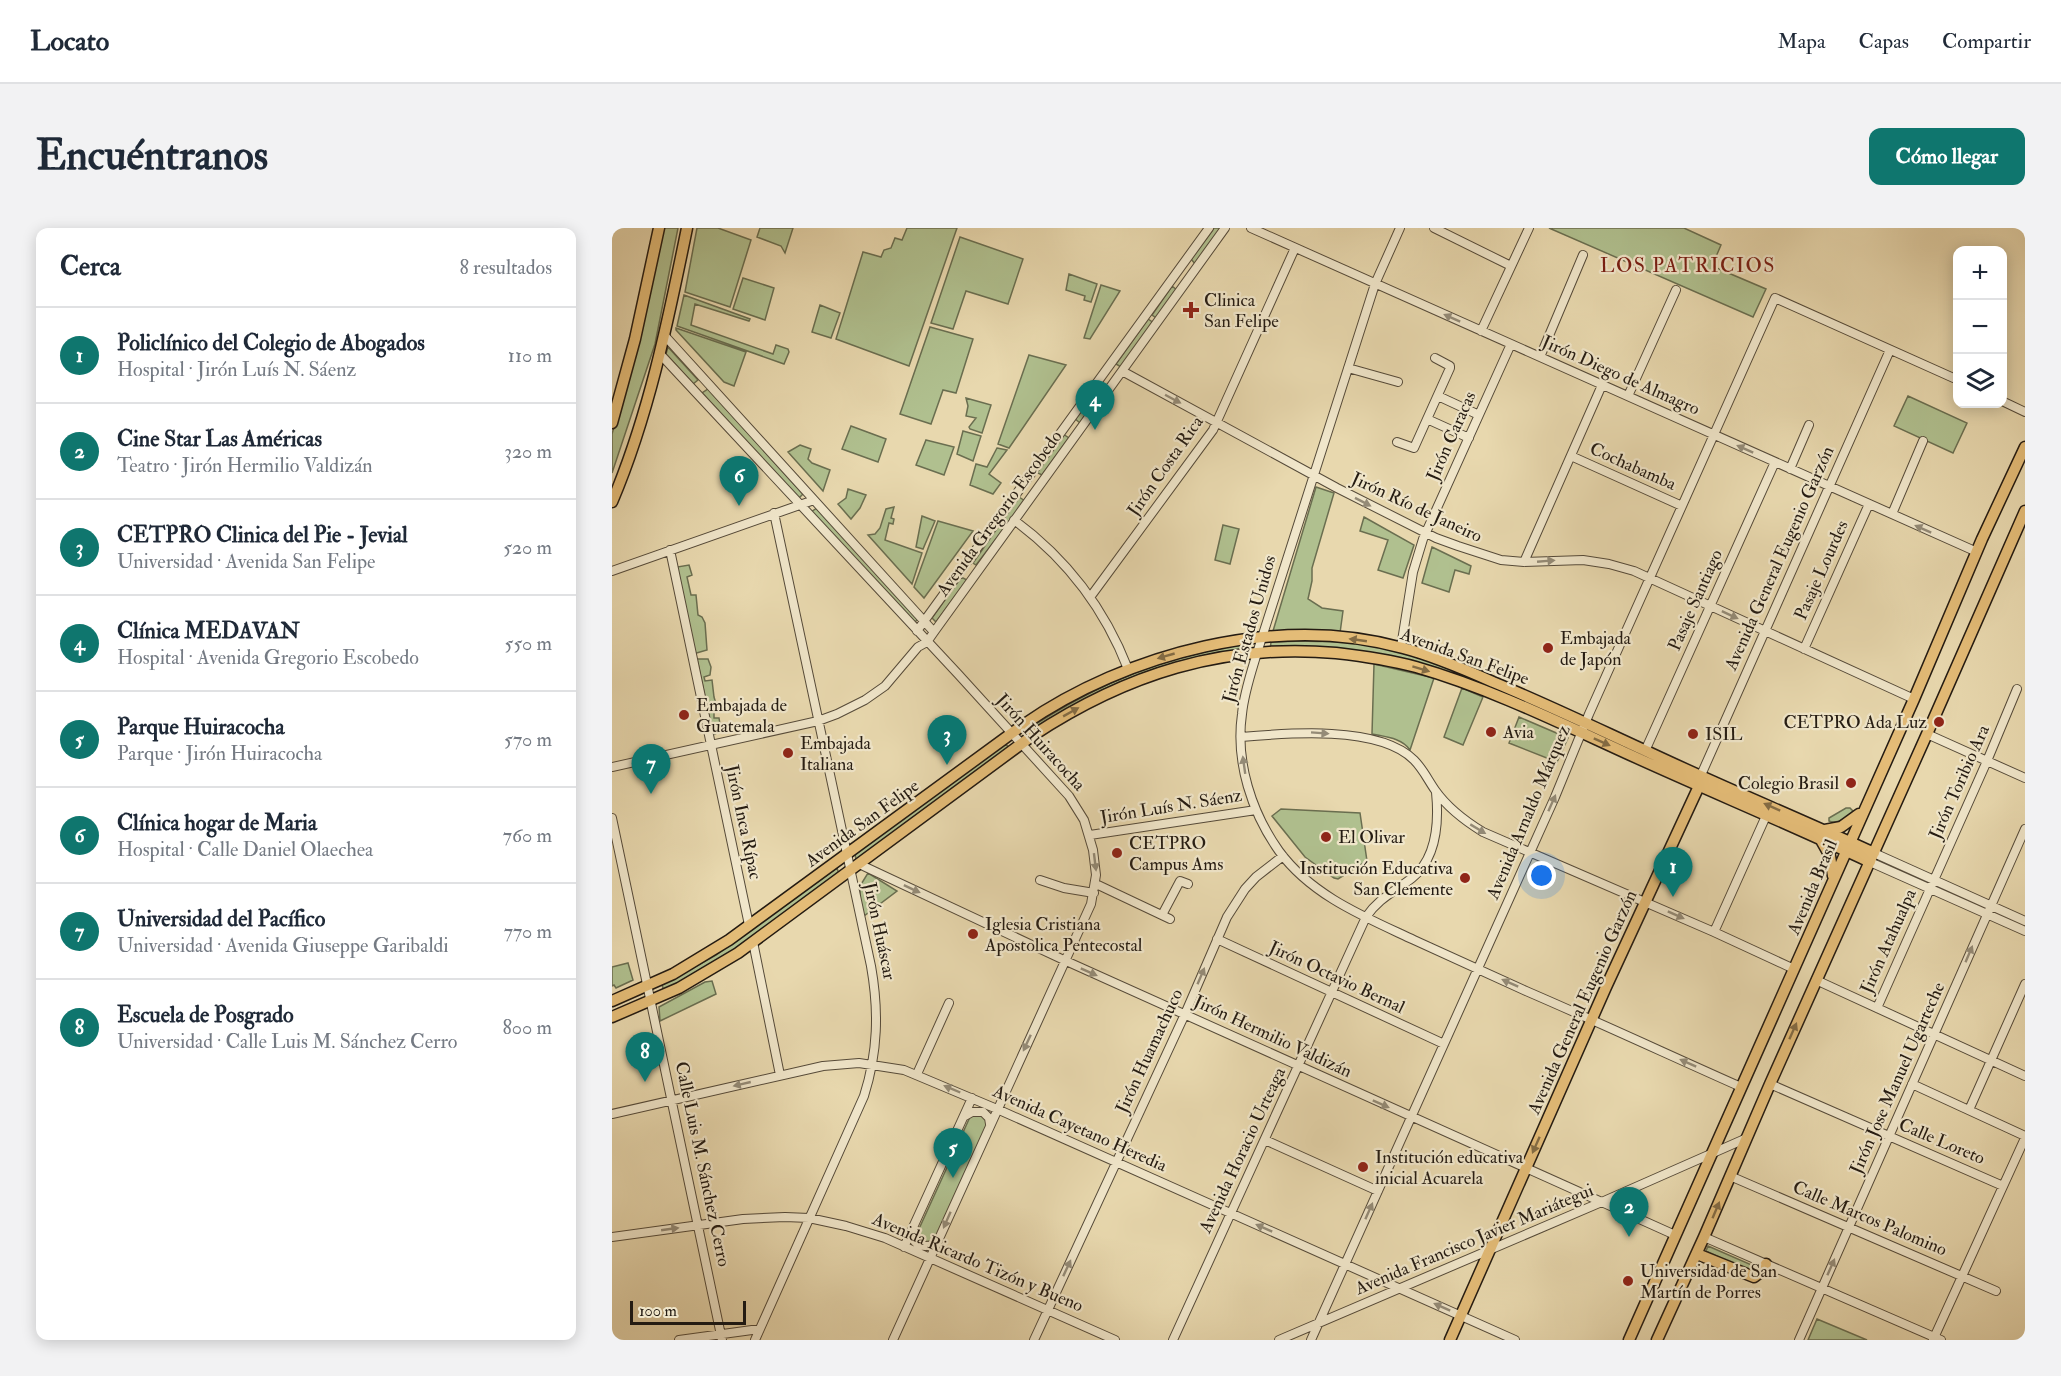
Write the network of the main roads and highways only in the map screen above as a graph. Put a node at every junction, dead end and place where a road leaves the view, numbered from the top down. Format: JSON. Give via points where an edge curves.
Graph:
{"nodes":[{"id":1,"x":659,"y":228,"type":"edge"},
{"id":2,"x":687,"y":228,"type":"edge"},
{"id":3,"x":612,"y":423,"type":"edge"},
{"id":4,"x":2025,"y":447,"type":"edge"},
{"id":5,"x":612,"y":502,"type":"edge"},
{"id":6,"x":2025,"y":511,"type":"edge"},
{"id":7,"x":1583,"y":727,"type":"junction"},
{"id":8,"x":1700,"y":781,"type":"junction"},
{"id":9,"x":1865,"y":807,"type":"junction"},
{"id":10,"x":1823,"y":835,"type":"junction"},
{"id":11,"x":1848,"y":846,"type":"junction"},
{"id":12,"x":1872,"y":857,"type":"junction"},
{"id":13,"x":1833,"y":882,"type":"junction"},
{"id":14,"x":612,"y":1001,"type":"edge"},
{"id":15,"x":612,"y":1017,"type":"edge"},
{"id":16,"x":1696,"y":1254,"type":"junction"},
{"id":17,"x":1766,"y":1264,"type":"road end"},
{"id":18,"x":1450,"y":1340,"type":"edge"},
{"id":19,"x":1629,"y":1340,"type":"edge"},
{"id":20,"x":1657,"y":1340,"type":"edge"}],
"edges":[{"from":1,"to":3,"type":"main road"},
{"from":2,"to":5,"type":"main road","via":[[665,336]]},
{"from":4,"to":9,"type":"main road","name":"Avenida Brasil"},
{"from":6,"to":12,"type":"main road"},
{"from":7,"to":8,"type":"main road","name":"Avenida San Felipe","one_way":true},
{"from":7,"to":8,"type":"main road","name":"Avenida San Felipe","via":[[1645,751]]},
{"from":7,"to":14,"type":"main road","name":"Avenida San Felipe","one_way":true,"via":[[1456,666],[1401,647],[1336,637],[1262,638],[1188,650],[1128,669],[1063,700],[693,963]]},
{"from":15,"to":7,"type":"main road","name":"Avenida San Felipe","one_way":true,"via":[[701,976],[753,942],[1057,720],[1130,683],[1173,668],[1257,652],[1373,658],[1475,687]]},
{"from":10,"to":8,"type":"main road","name":"Avenida San Felipe","one_way":true},
{"from":8,"to":10,"type":"main road","name":"Avenida San Felipe","via":[[1766,816]]},
{"from":8,"to":18,"type":"main road","name":"Avenida General Eugenio Garzón","one_way":true},
{"from":9,"to":10,"type":"main road","via":[[1848,824]]},
{"from":9,"to":11,"type":"main road","name":"Avenida Brasil"},
{"from":10,"to":11,"type":"main road","name":"Avenida San Felipe"},
{"from":10,"to":13,"type":"main road"},
{"from":11,"to":12,"type":"main road","name":"Avenida San Felipe"},
{"from":11,"to":13,"type":"main road","name":"Avenida Brasil"},
{"from":16,"to":12,"type":"main road","one_way":true},
{"from":13,"to":19,"type":"main road","name":"Avenida Brasil"},
{"from":16,"to":17,"type":"main road","via":[[1754,1277]]},
{"from":16,"to":20,"type":"main road"}]}
